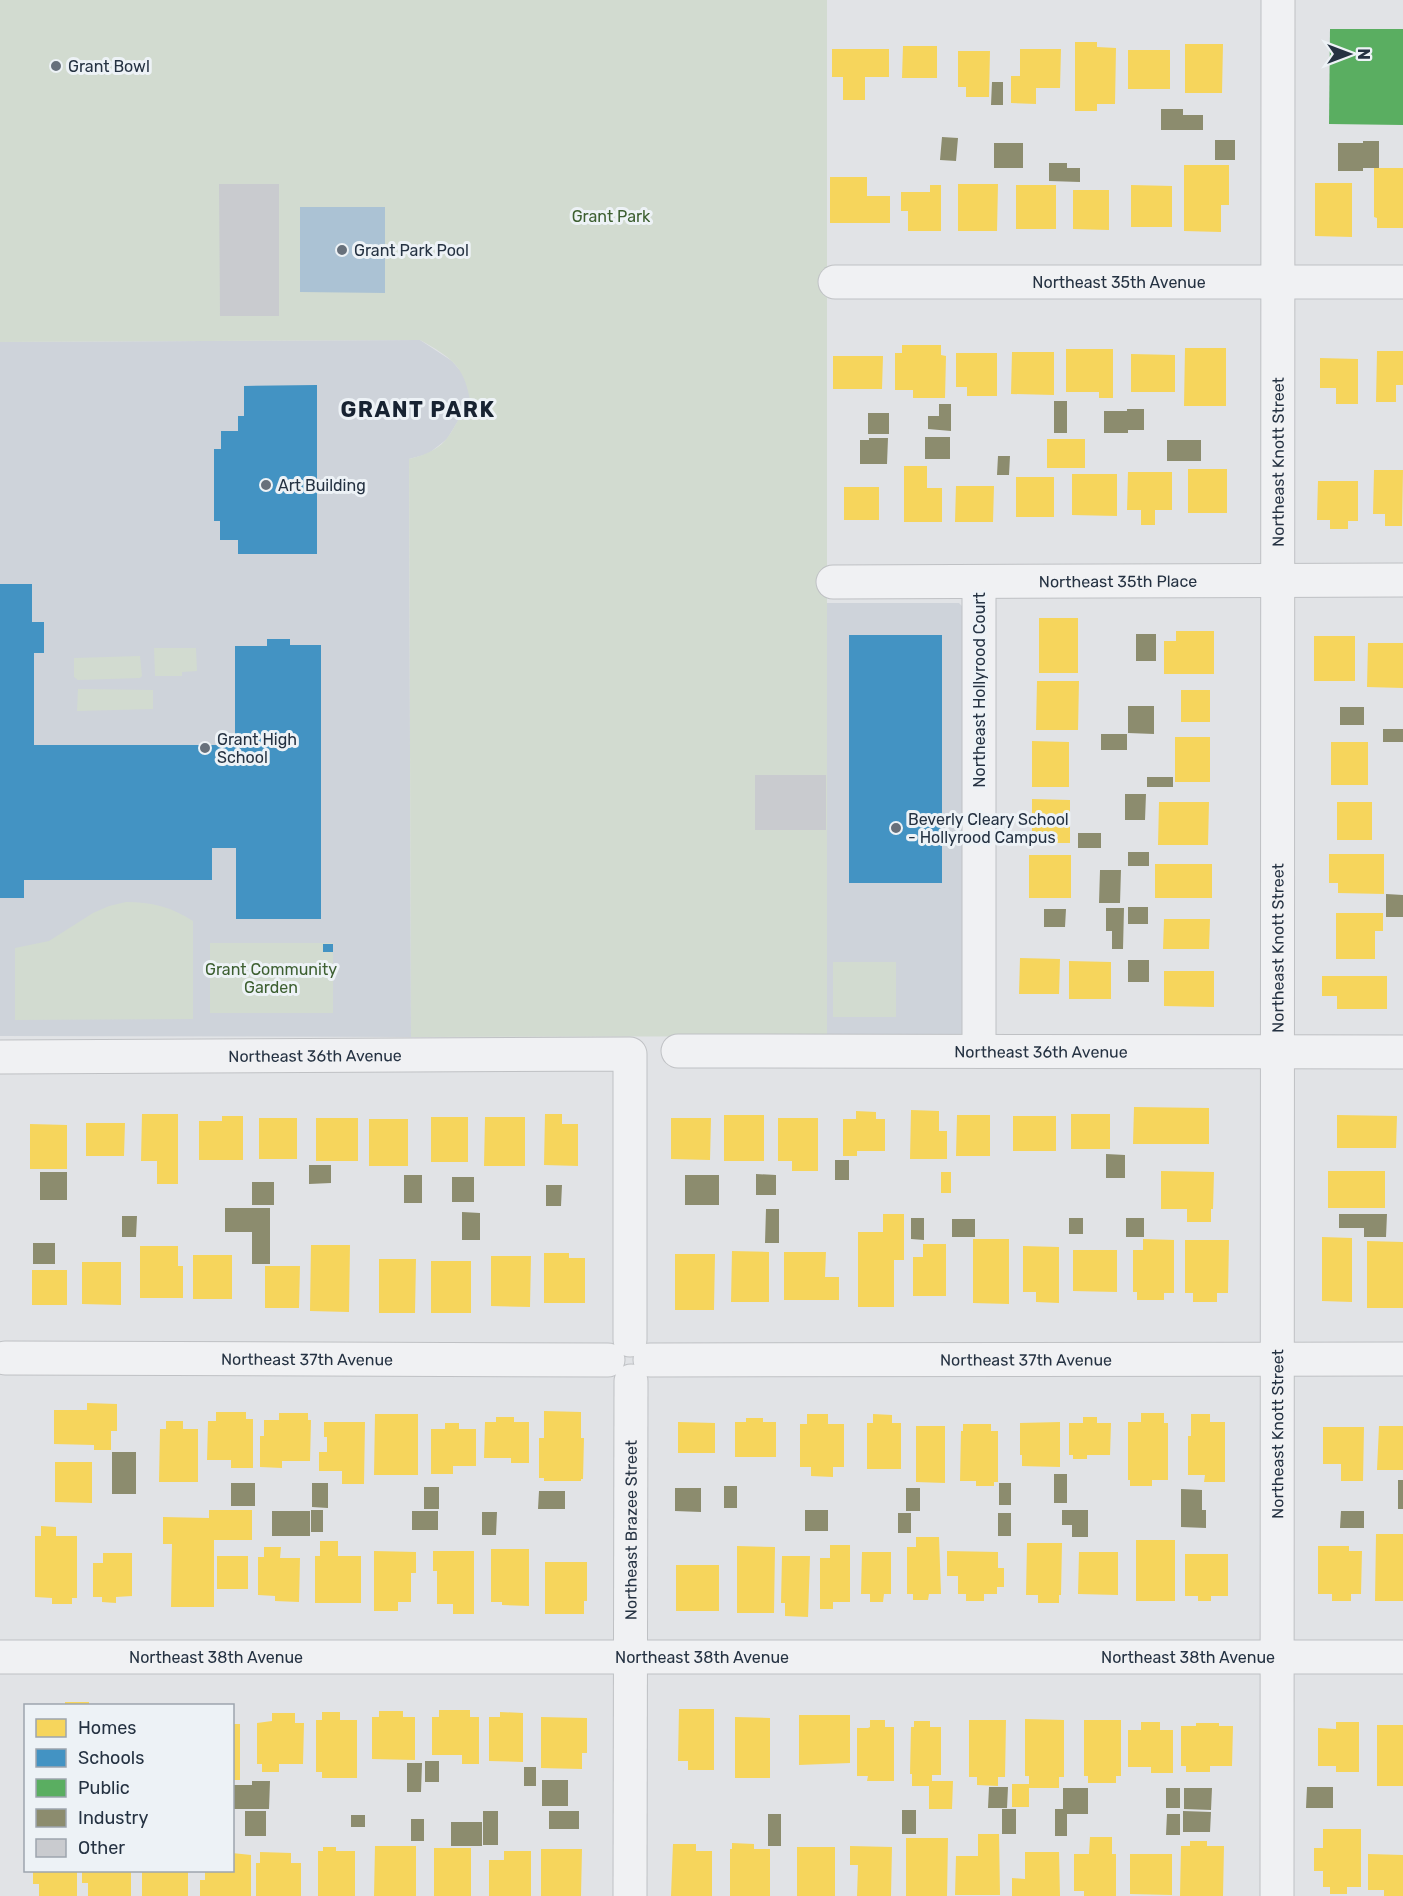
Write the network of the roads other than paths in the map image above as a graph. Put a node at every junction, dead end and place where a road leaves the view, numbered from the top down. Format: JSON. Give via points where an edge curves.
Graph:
{"nodes":[{"id":1,"x":1278,"y":0,"type":"edge"},
{"id":2,"x":835,"y":282,"type":"dead end"},
{"id":3,"x":1277,"y":282,"type":"junction"},
{"id":4,"x":1403,"y":282,"type":"edge"},
{"id":5,"x":1277,"y":580,"type":"junction"},
{"id":6,"x":1403,"y":580,"type":"edge"},
{"id":7,"x":833,"y":582,"type":"dead end"},
{"id":8,"x":979,"y":582,"type":"junction"},
{"id":9,"x":678,"y":1051,"type":"dead end"},
{"id":10,"x":979,"y":1051,"type":"junction"},
{"id":11,"x":1278,"y":1052,"type":"junction"},
{"id":12,"x":1403,"y":1052,"type":"edge"},
{"id":13,"x":630,"y":1054,"type":"joint"},
{"id":14,"x":0,"y":1057,"type":"edge"},
{"id":15,"x":2,"y":1358,"type":"edge"},
{"id":16,"x":1277,"y":1359,"type":"junction"},
{"id":17,"x":1403,"y":1359,"type":"edge"},
{"id":18,"x":630,"y":1360,"type":"junction"},
{"id":19,"x":630,"y":1656,"type":"junction"},
{"id":20,"x":0,"y":1657,"type":"edge"},
{"id":21,"x":1277,"y":1657,"type":"junction"},
{"id":22,"x":1403,"y":1657,"type":"edge"},
{"id":23,"x":630,"y":1896,"type":"edge"},
{"id":24,"x":1277,"y":1896,"type":"edge"}],
"edges":[{"from":1,"to":3,"type":"street","name":"Northeast Knott Street"},
{"from":2,"to":3,"type":"street","name":"Northeast 35th Avenue"},
{"from":3,"to":4,"type":"street","name":"Northeast 35th Avenue"},
{"from":3,"to":5,"type":"street","name":"Northeast Knott Street"},
{"from":5,"to":6,"type":"street","name":"Northeast 35th Place"},
{"from":5,"to":8,"type":"street","name":"Northeast 35th Place"},
{"from":5,"to":11,"type":"street","name":"Northeast Knott Street"},
{"from":7,"to":8,"type":"street","name":"Northeast 35th Place"},
{"from":8,"to":10,"type":"street","name":"Northeast Hollyrood Court"},
{"from":9,"to":10,"type":"street","name":"Northeast 36th Avenue"},
{"from":10,"to":11,"type":"street","name":"Northeast 36th Avenue"},
{"from":11,"to":12,"type":"street","name":"Northeast 36th Avenue"},
{"from":11,"to":16,"type":"street","name":"Northeast Knott Street"},
{"from":13,"to":14,"type":"street","name":"Northeast 36th Avenue"},
{"from":13,"to":18,"type":"street","name":"Northeast Brazee Street"},
{"from":15,"to":18,"type":"street","name":"Northeast 37th Avenue"},
{"from":16,"to":17,"type":"street","name":"Northeast 37th Avenue"},
{"from":16,"to":18,"type":"street","name":"Northeast 37th Avenue"},
{"from":16,"to":21,"type":"street","name":"Northeast Knott Street"},
{"from":18,"to":19,"type":"street","name":"Northeast Brazee Street"},
{"from":19,"to":20,"type":"street","name":"Northeast 38th Avenue"},
{"from":19,"to":21,"type":"street","name":"Northeast 38th Avenue"},
{"from":19,"to":23,"type":"street","name":"Northeast Brazee Street"},
{"from":21,"to":22,"type":"street","name":"Northeast 38th Avenue"},
{"from":21,"to":24,"type":"street","name":"Northeast Knott Street"}]}
